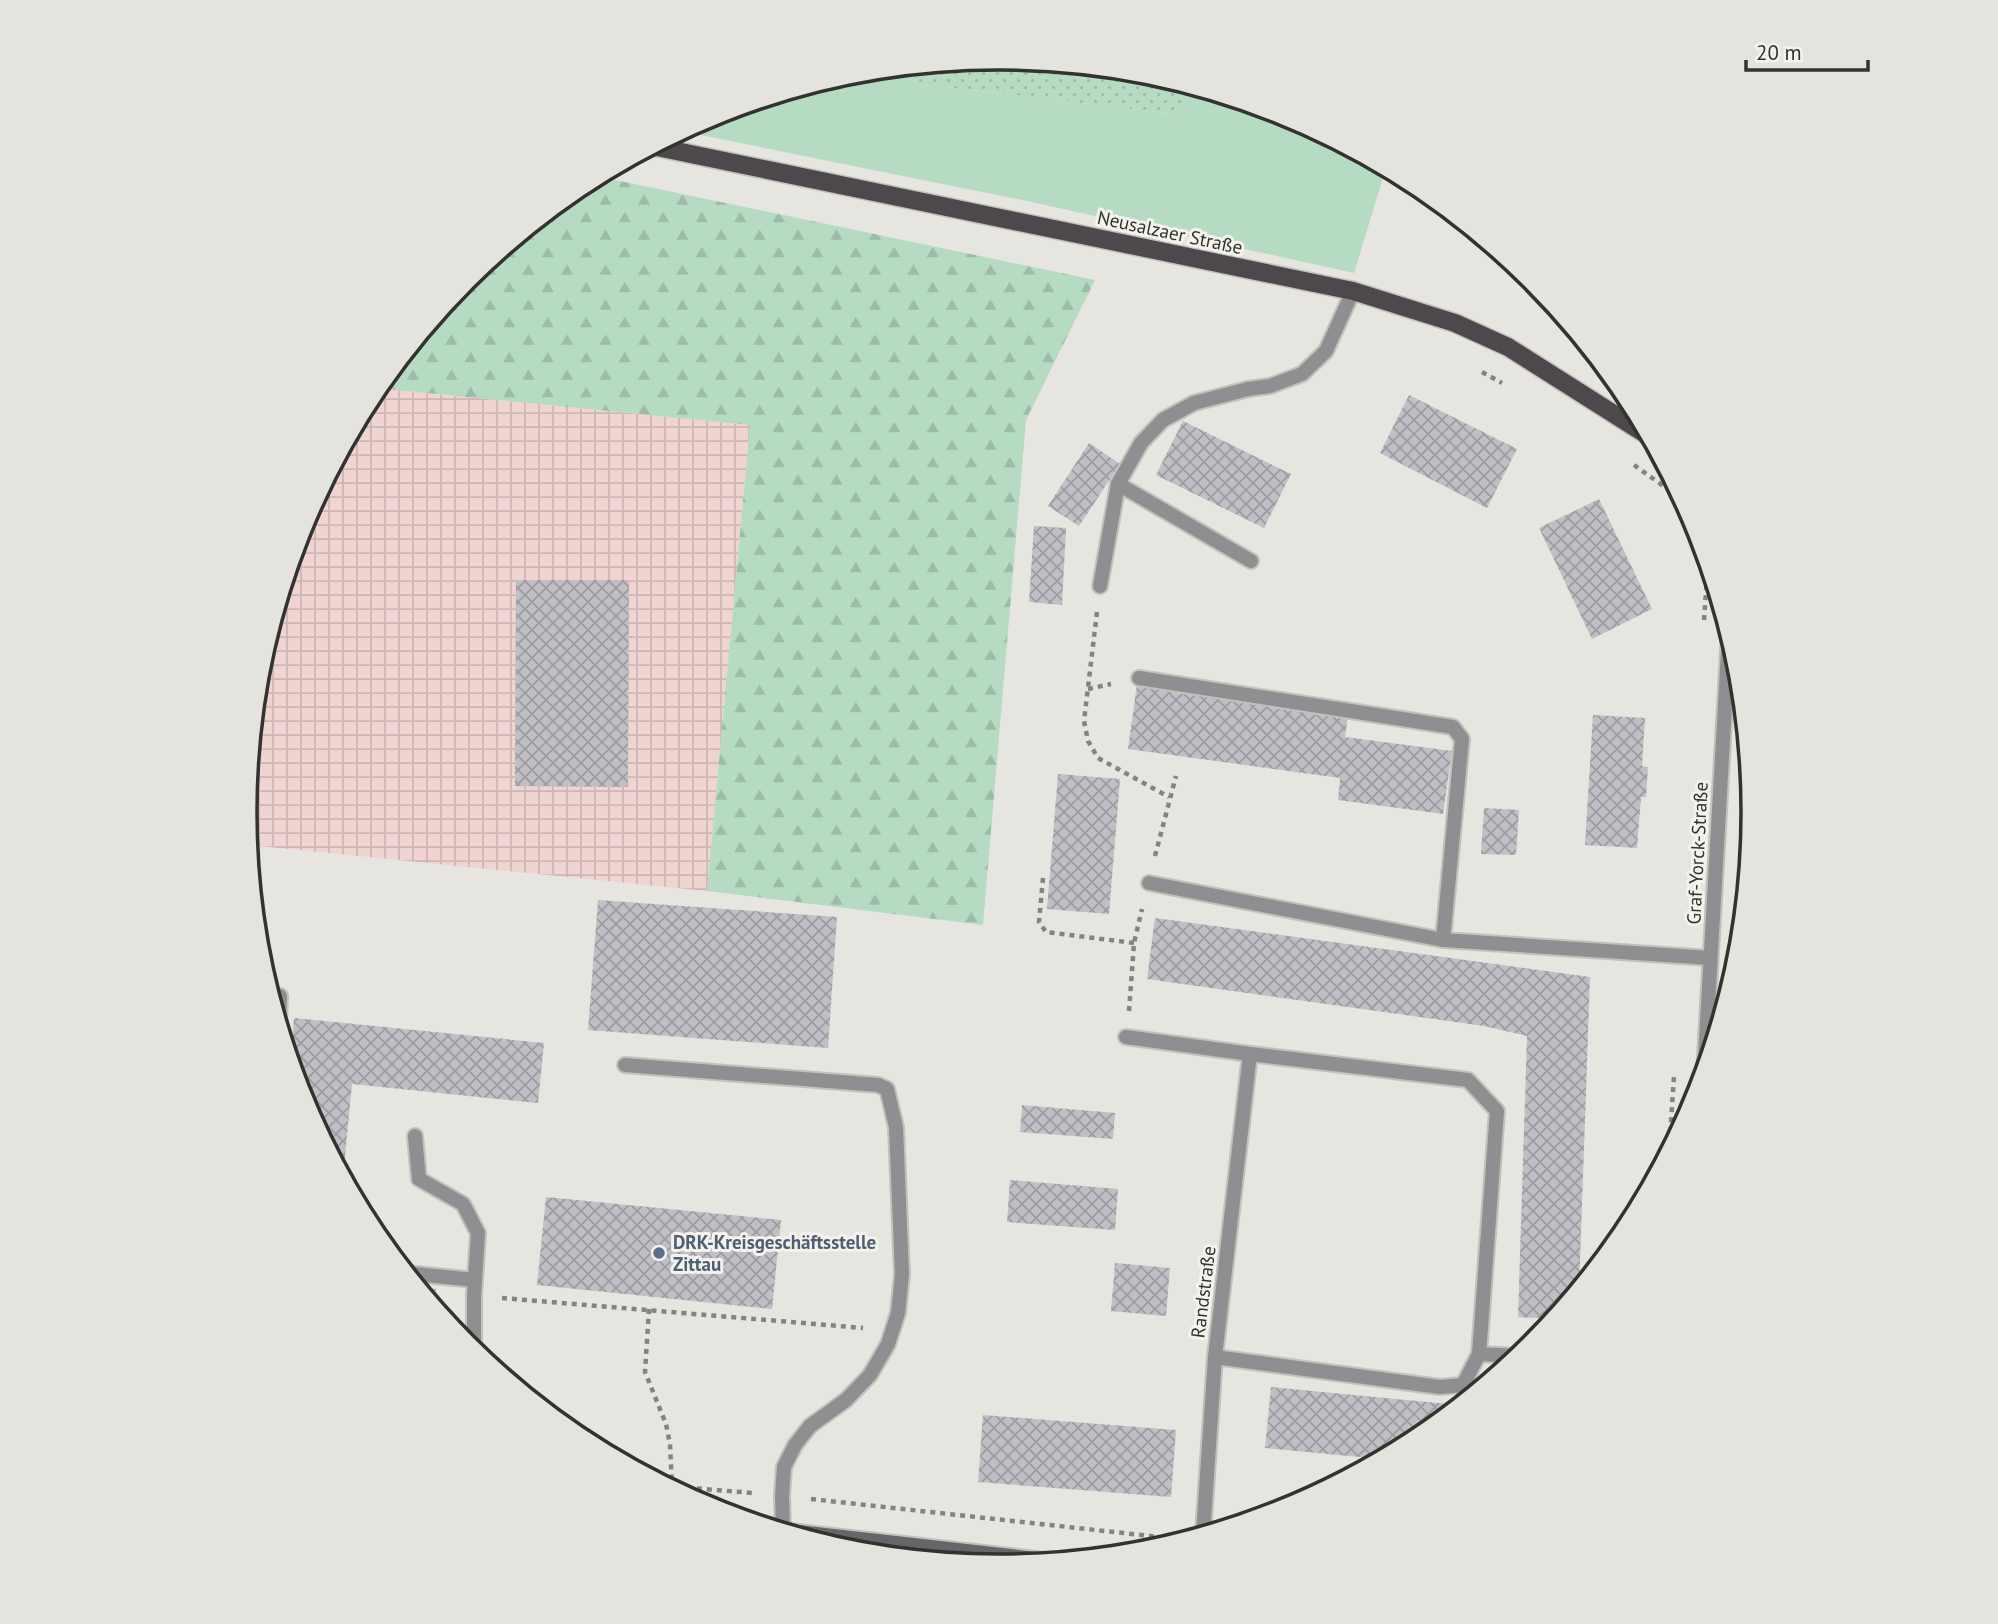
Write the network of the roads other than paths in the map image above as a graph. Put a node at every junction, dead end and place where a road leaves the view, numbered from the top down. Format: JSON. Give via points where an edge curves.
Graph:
{"nodes":[{"id":1,"x":667,"y":149,"type":"edge"},
{"id":2,"x":1353,"y":291,"type":"junction"},
{"id":3,"x":1633,"y":427,"type":"edge"},
{"id":4,"x":1118,"y":484,"type":"junction"},
{"id":5,"x":1251,"y":561,"type":"dead end"},
{"id":6,"x":1100,"y":586,"type":"road end"},
{"id":7,"x":1728,"y":671,"type":"edge"},
{"id":8,"x":1139,"y":678,"type":"dead end"},
{"id":9,"x":1149,"y":883,"type":"dead end"},
{"id":10,"x":1443,"y":940,"type":"junction"},
{"id":11,"x":1710,"y":958,"type":"junction"},
{"id":12,"x":1126,"y":1037,"type":"dead end"},
{"id":13,"x":1706,"y":1038,"type":"edge"},
{"id":14,"x":1250,"y":1054,"type":"junction"},
{"id":15,"x":625,"y":1065,"type":"dead end"},
{"id":16,"x":415,"y":1136,"type":"dead end"},
{"id":17,"x":419,"y":1274,"type":"edge"},
{"id":18,"x":475,"y":1280,"type":"junction"},
{"id":19,"x":474,"y":1337,"type":"edge"},
{"id":20,"x":1479,"y":1354,"type":"junction"},
{"id":21,"x":1504,"y":1355,"type":"edge"},
{"id":22,"x":1214,"y":1357,"type":"junction"},
{"id":23,"x":782,"y":1522,"type":"edge"},
{"id":24,"x":1204,"y":1525,"type":"edge"}],
"edges":[{"from":1,"to":2,"type":"main road","name":"Neusalzaer Straße"},
{"from":2,"to":3,"type":"main road","name":"Neusalzaer Straße","via":[[1455,323],[1508,347]]},
{"from":2,"to":4,"type":"street","via":[[1326,351],[1302,374],[1194,403],[1163,420],[1141,443]]},
{"from":4,"to":5,"type":"street"},
{"from":4,"to":6,"type":"street"},
{"from":7,"to":11,"type":"street","name":"Graf-Yorck-Straße"},
{"from":8,"to":10,"type":"street","via":[[1453,727],[1462,738],[1461,770]]},
{"from":9,"to":10,"type":"street"},
{"from":10,"to":11,"type":"street"},
{"from":11,"to":13,"type":"street","name":"Graf-Yorck-Straße"},
{"from":12,"to":14,"type":"street"},
{"from":14,"to":20,"type":"street","via":[[1468,1080],[1497,1111]]},
{"from":14,"to":22,"type":"street","name":"Randstraße"},
{"from":15,"to":23,"type":"street","via":[[887,1089],[896,1127],[902,1274],[898,1313],[870,1375],[846,1400],[810,1426],[795,1445],[784,1467]]},
{"from":16,"to":18,"type":"street","via":[[419,1179],[463,1204],[478,1233]]},
{"from":17,"to":18,"type":"street"},
{"from":18,"to":19,"type":"street"},
{"from":20,"to":21,"type":"street"},
{"from":20,"to":22,"type":"street","via":[[1463,1385],[1440,1387]]},
{"from":22,"to":24,"type":"street","name":"Randstraße"}]}
